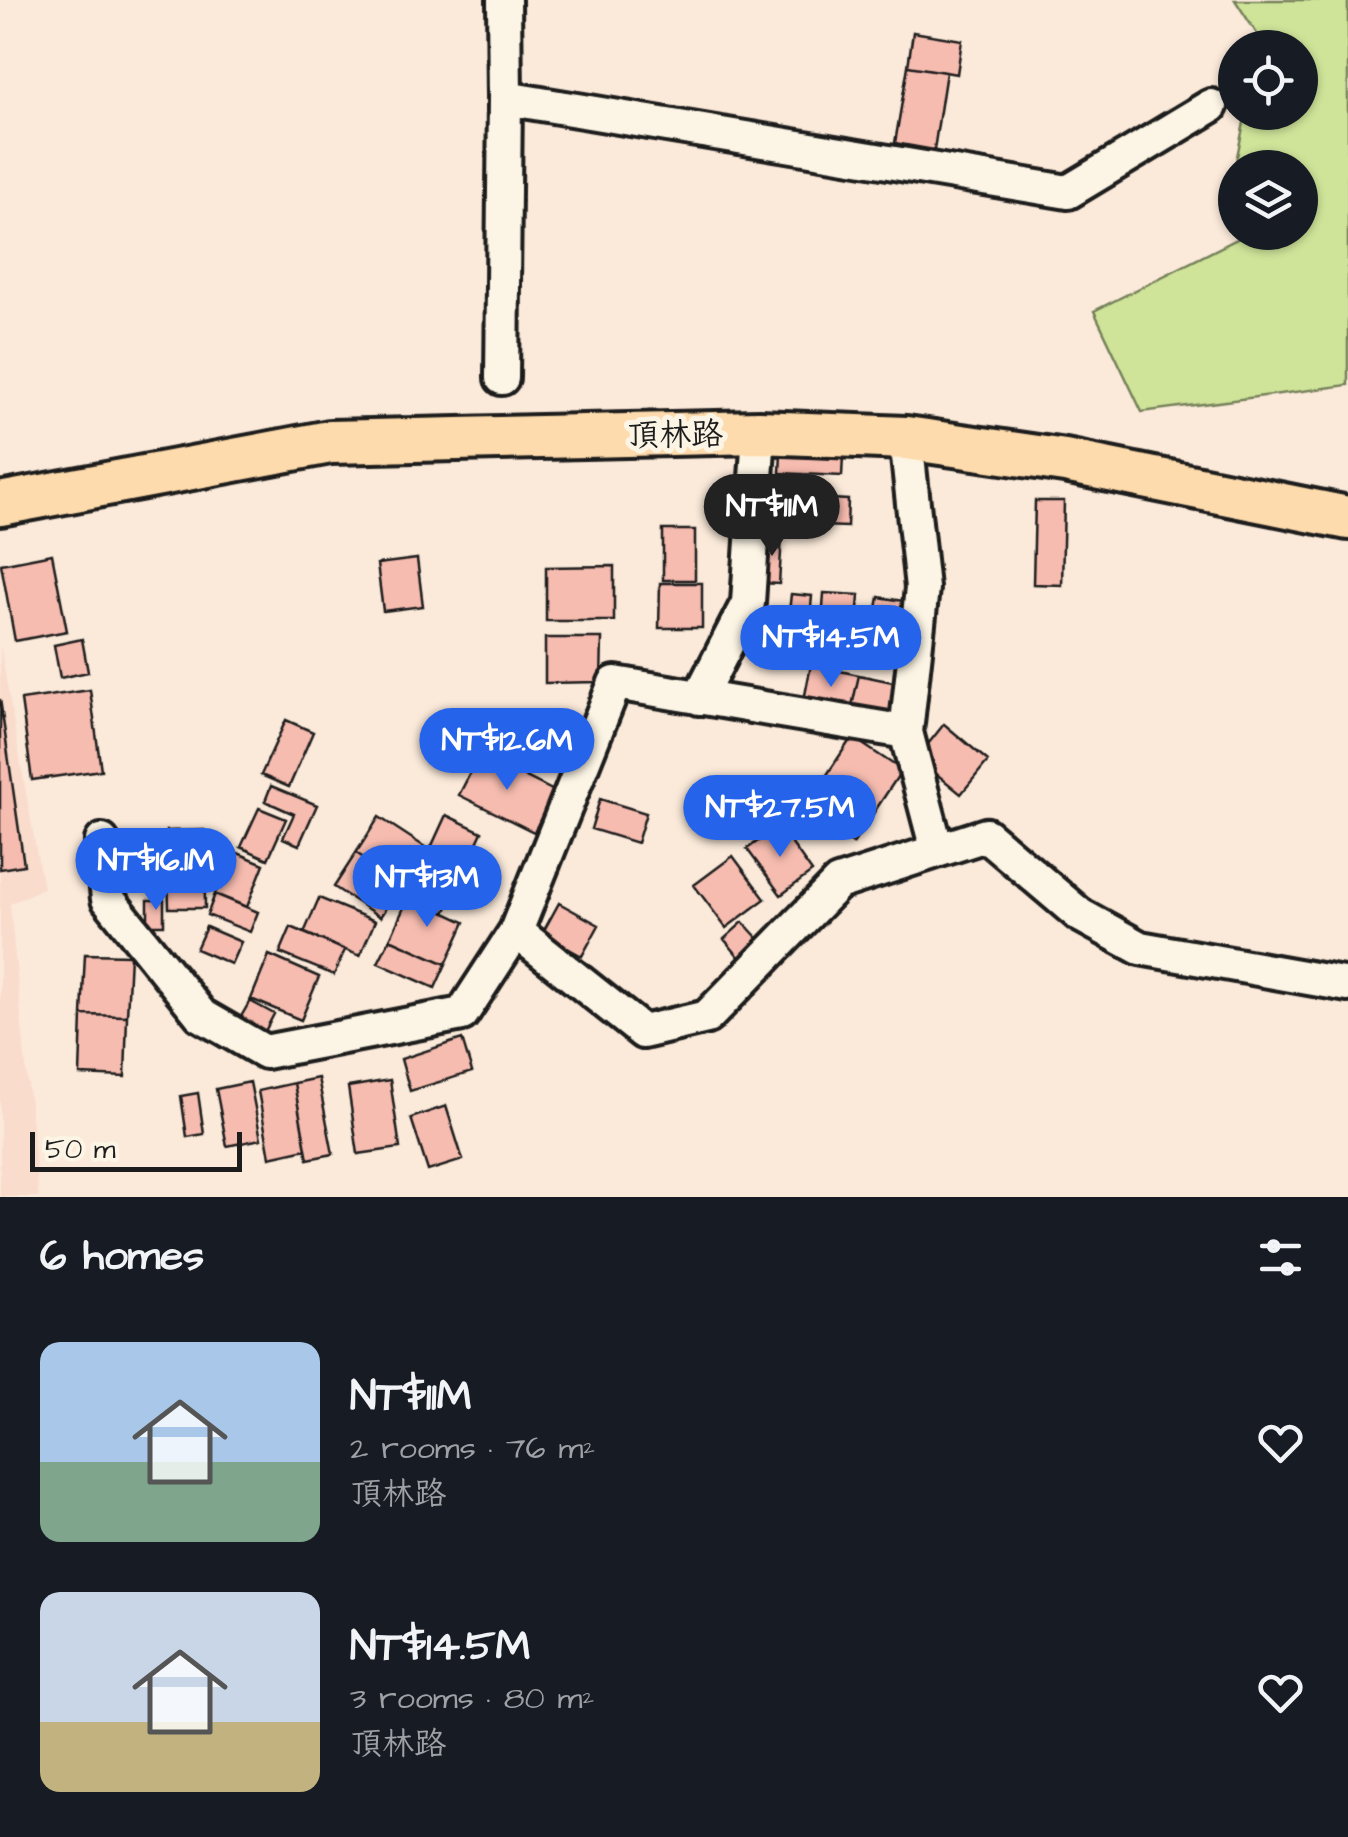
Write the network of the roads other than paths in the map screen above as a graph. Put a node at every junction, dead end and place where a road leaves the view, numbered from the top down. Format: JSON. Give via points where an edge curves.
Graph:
{"nodes":[{"id":1,"x":504,"y":0,"type":"edge"},
{"id":2,"x":505,"y":98,"type":"junction"},
{"id":3,"x":1211,"y":106,"type":"dead end"},
{"id":4,"x":502,"y":378,"type":"dead end"},
{"id":5,"x":758,"y":432,"type":"junction"},
{"id":6,"x":906,"y":438,"type":"junction"},
{"id":7,"x":0,"y":504,"type":"edge"},
{"id":8,"x":1348,"y":518,"type":"edge"},
{"id":9,"x":699,"y":698,"type":"junction"},
{"id":10,"x":906,"y":732,"type":"junction"},
{"id":11,"x":102,"y":841,"type":"dead end"},
{"id":12,"x":937,"y":850,"type":"junction"},
{"id":13,"x":516,"y":931,"type":"junction"},
{"id":14,"x":1348,"y":985,"type":"edge"}],
"edges":[{"from":1,"to":2,"type":"street"},
{"from":2,"to":3,"type":"street","via":[[1068,192]]},
{"from":2,"to":4,"type":"street"},
{"from":5,"to":6,"type":"main road","name":"頂林路"},
{"from":5,"to":7,"type":"main road","name":"頂林路","via":[[330,442]]},
{"from":5,"to":9,"type":"street","via":[[748,603]]},
{"from":6,"to":8,"type":"main road","name":"頂林路","via":[[1065,461]]},
{"from":6,"to":10,"type":"street","via":[[922,588]]},
{"from":9,"to":10,"type":"street"},
{"from":9,"to":13,"type":"street","via":[[615,683]]},
{"from":10,"to":12,"type":"street"},
{"from":11,"to":13,"type":"street","via":[[108,900],[202,1015],[265,1052],[462,1014]]},
{"from":12,"to":13,"type":"street","via":[[838,883],[707,1017],[643,1032]]},
{"from":12,"to":14,"type":"street","via":[[986,835],[1080,915],[1140,948]]}]}
